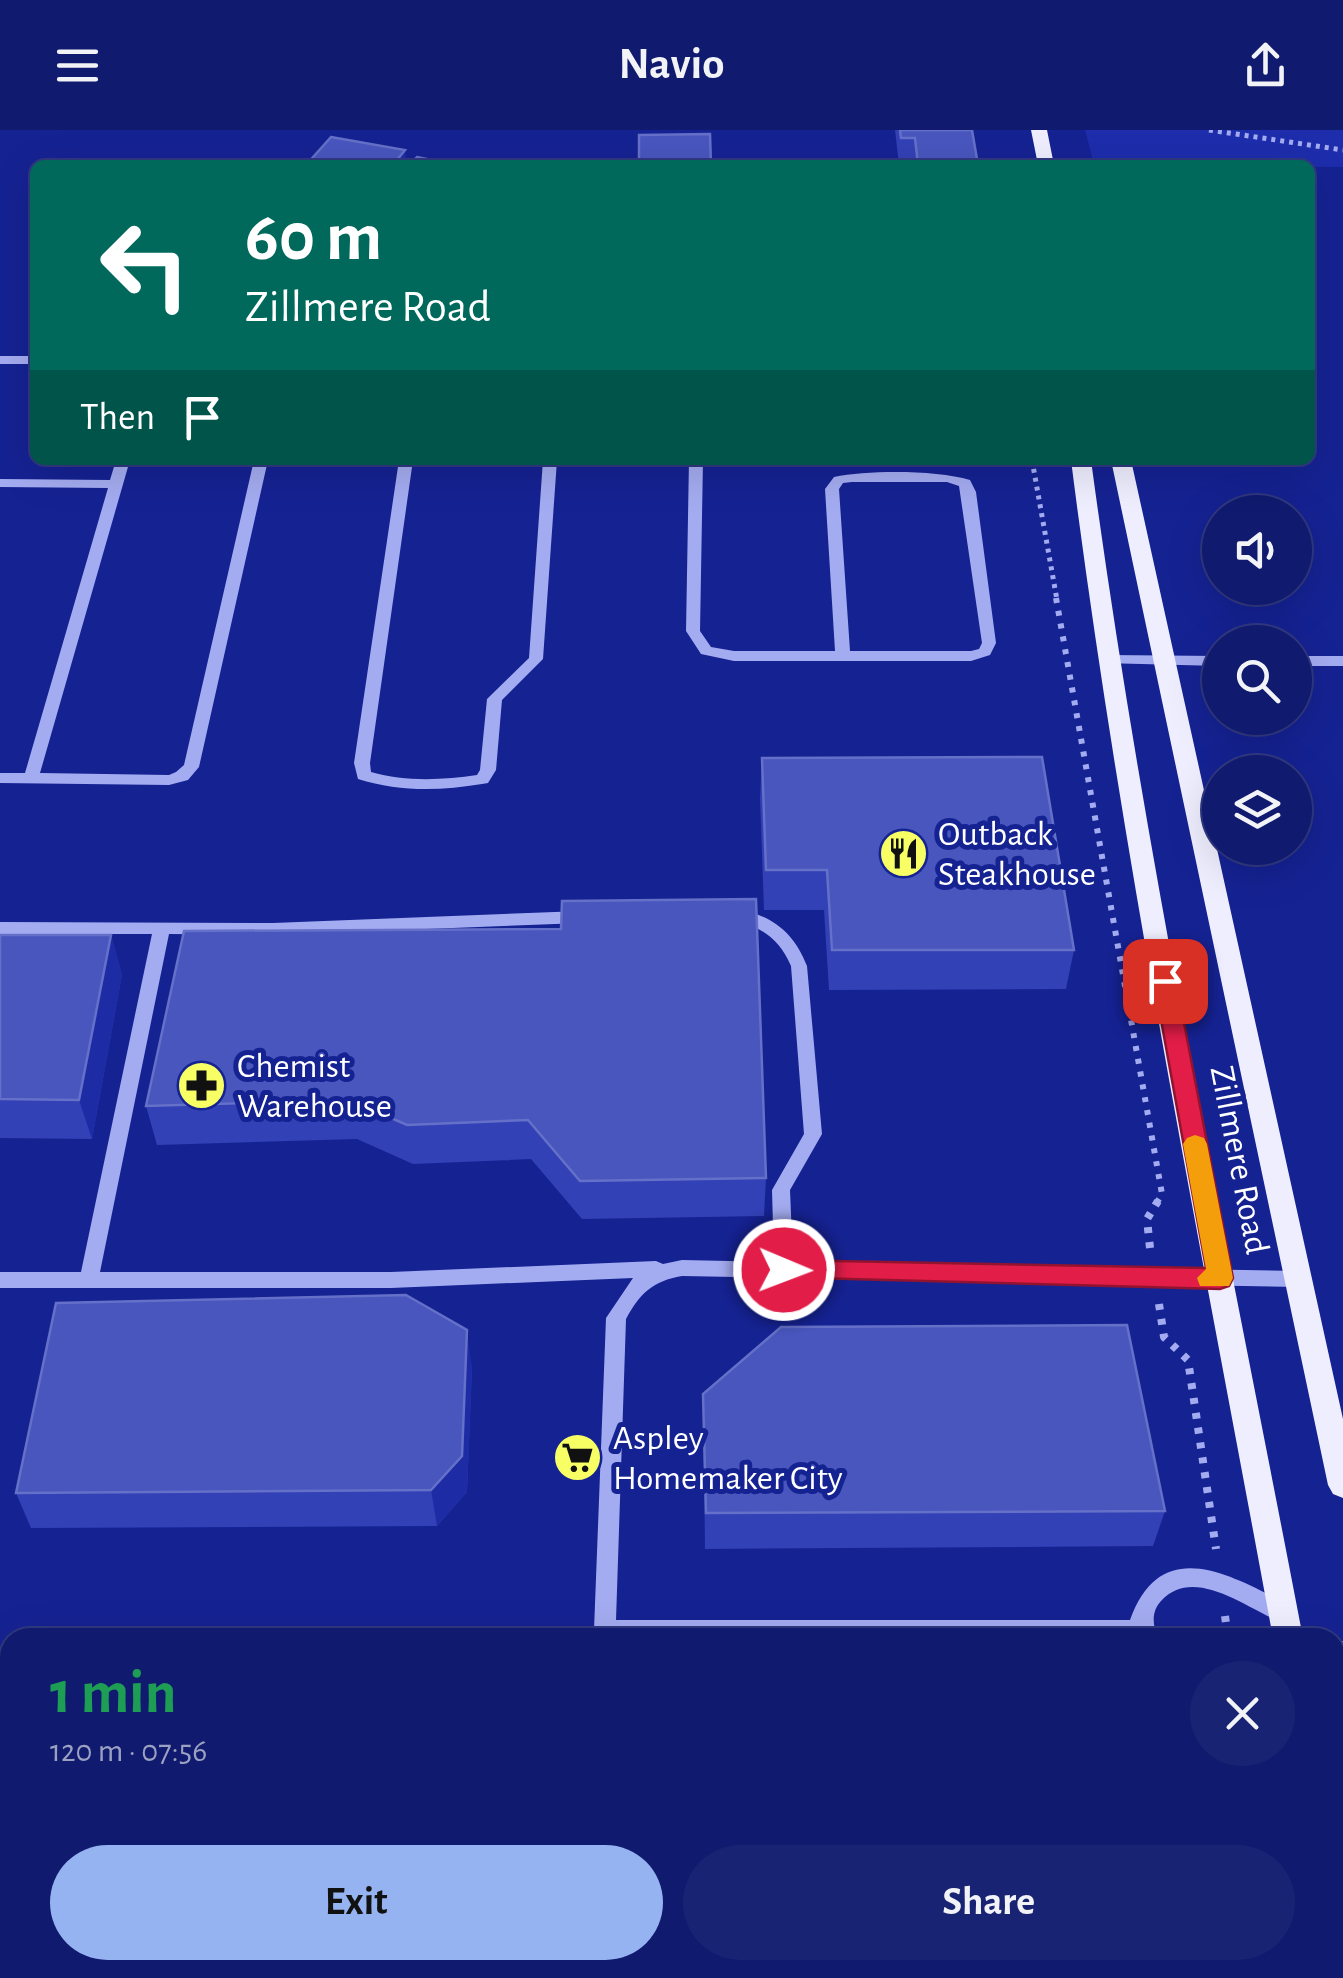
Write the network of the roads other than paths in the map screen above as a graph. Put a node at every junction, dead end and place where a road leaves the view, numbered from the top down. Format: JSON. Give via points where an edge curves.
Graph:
{"nodes":[{"id":1,"x":1040,"y":130,"type":"edge"},
{"id":2,"x":1045,"y":160,"type":"edge"},
{"id":3,"x":0,"y":360,"type":"edge"},
{"id":4,"x":30,"y":360,"type":"edge"},
{"id":5,"x":122,"y":465,"type":"edge"},
{"id":6,"x":260,"y":465,"type":"edge"},
{"id":7,"x":405,"y":465,"type":"edge"},
{"id":8,"x":550,"y":465,"type":"edge"},
{"id":9,"x":696,"y":465,"type":"edge"},
{"id":10,"x":1081,"y":465,"type":"edge"},
{"id":11,"x":1122,"y":465,"type":"edge"},
{"id":12,"x":0,"y":484,"type":"edge"},
{"id":13,"x":116,"y":484,"type":"junction"},
{"id":14,"x":843,"y":656,"type":"junction"},
{"id":15,"x":1107,"y":660,"type":"junction"},
{"id":16,"x":1164,"y":661,"type":"junction"},
{"id":17,"x":1202,"y":661,"type":"edge"},
{"id":18,"x":1312,"y":661,"type":"edge"},
{"id":19,"x":1343,"y":661,"type":"edge"},
{"id":20,"x":0,"y":778,"type":"edge"},
{"id":21,"x":31,"y":778,"type":"junction"},
{"id":22,"x":720,"y":912,"type":"edge"},
{"id":23,"x":592,"y":916,"type":"edge"},
{"id":24,"x":0,"y":928,"type":"edge"},
{"id":25,"x":162,"y":928,"type":"junction"},
{"id":26,"x":682,"y":1268,"type":"junction"},
{"id":27,"x":784,"y":1270,"type":"junction"},
{"id":28,"x":1220,"y":1278,"type":"junction"},
{"id":29,"x":1299,"y":1279,"type":"junction"},
{"id":30,"x":0,"y":1280,"type":"edge"},
{"id":31,"x":89,"y":1280,"type":"junction"},
{"id":32,"x":1343,"y":1485,"type":"edge"},
{"id":33,"x":1286,"y":1625,"type":"edge"},
{"id":34,"x":605,"y":1628,"type":"edge"},
{"id":35,"x":1144,"y":1628,"type":"edge"}],
"edges":[{"from":1,"to":2,"type":"main road"},
{"from":3,"to":4,"type":"street"},
{"from":5,"to":13,"type":"street"},
{"from":6,"to":21,"type":"street","via":[[191,767],[169,780]]},
{"from":7,"to":8,"type":"street","via":[[364,775],[466,782],[482,779],[488,770],[494,699],[536,659]]},
{"from":9,"to":14,"type":"street","via":[[693,631],[706,651]]},
{"from":10,"to":15,"type":"main road","name":"Zillmere Road"},
{"from":11,"to":16,"type":"main road","name":"Zillmere Road"},
{"from":12,"to":13,"type":"street"},
{"from":13,"to":21,"type":"street"},
{"from":14,"to":14,"type":"street","via":[[832,488],[852,478],[964,483],[989,643],[985,652]]},
{"from":15,"to":16,"type":"street"},
{"from":15,"to":28,"type":"main road","name":"Zillmere Road"},
{"from":16,"to":17,"type":"street"},
{"from":16,"to":29,"type":"main road","name":"Zillmere Road"},
{"from":18,"to":19,"type":"street"},
{"from":20,"to":21,"type":"street"},
{"from":22,"to":27,"type":"street","via":[[748,916],[780,932],[800,966],[813,1134],[780,1190]]},
{"from":23,"to":25,"type":"street"},
{"from":24,"to":25,"type":"street"},
{"from":25,"to":31,"type":"street"},
{"from":26,"to":27,"type":"street"},
{"from":26,"to":31,"type":"street","via":[[391,1280]]},
{"from":26,"to":34,"type":"street","via":[[650,1273],[616,1318]]},
{"from":27,"to":28,"type":"street"},
{"from":28,"to":29,"type":"street"},
{"from":28,"to":33,"type":"main road","name":"Zillmere Road"},
{"from":29,"to":32,"type":"main road","name":"Zillmere Road"},
{"from":30,"to":31,"type":"street"},
{"from":33,"to":35,"type":"street","via":[[1220,1584],[1196,1577],[1174,1579],[1154,1591],[1144,1604]]}]}
